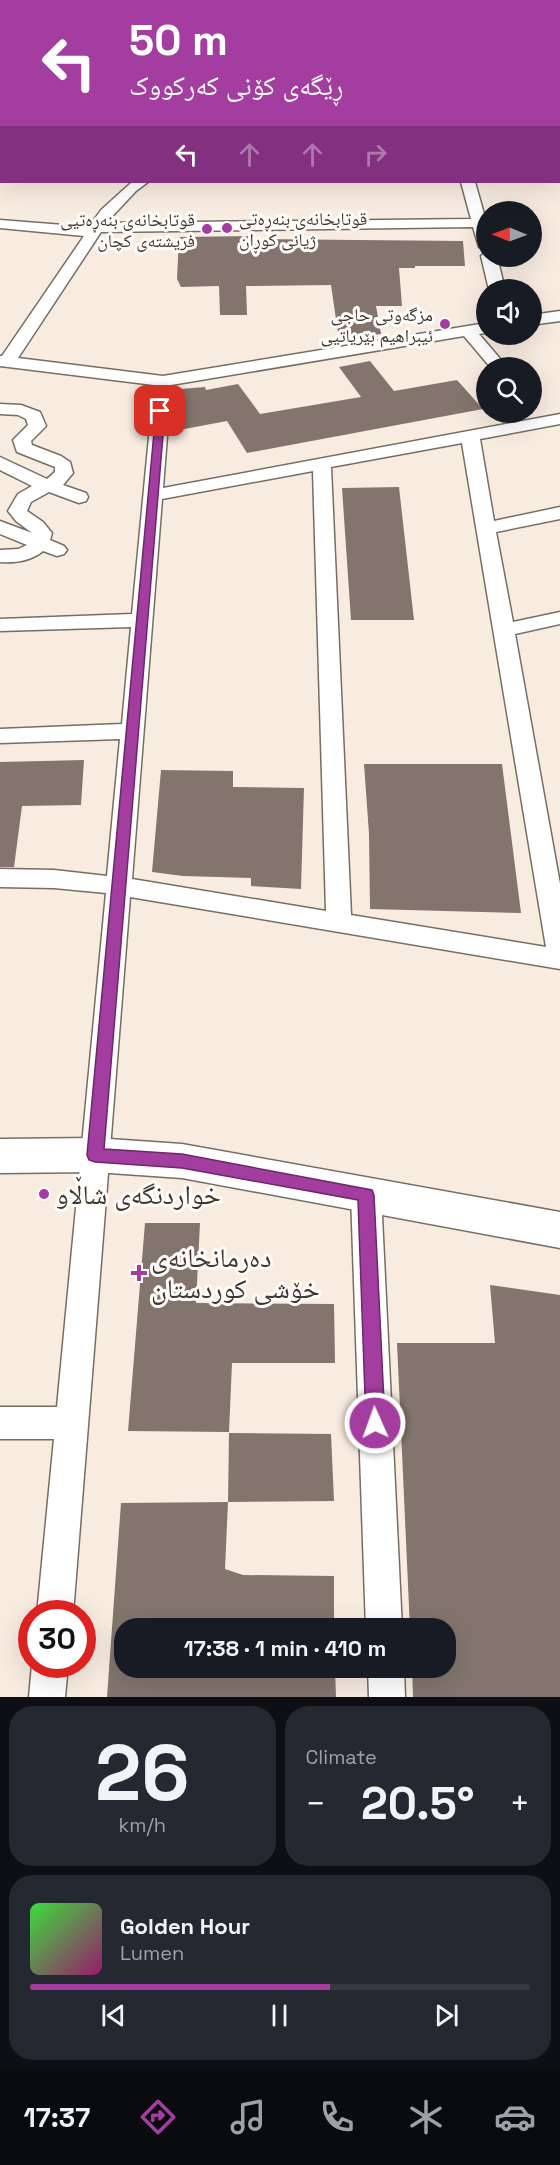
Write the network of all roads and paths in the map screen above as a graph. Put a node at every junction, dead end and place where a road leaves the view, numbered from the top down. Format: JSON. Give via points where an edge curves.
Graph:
{"nodes":[{"id":1,"x":468,"y":183,"type":"edge"},
{"id":2,"x":136,"y":185,"type":"edge"},
{"id":3,"x":476,"y":209,"type":"edge"},
{"id":4,"x":476,"y":223,"type":"edge"},
{"id":5,"x":0,"y":224,"type":"edge"},
{"id":6,"x":95,"y":230,"type":"junction"},
{"id":7,"x":560,"y":316,"type":"edge"},
{"id":8,"x":542,"y":318,"type":"edge"},
{"id":9,"x":476,"y":330,"type":"edge"},
{"id":10,"x":468,"y":331,"type":"junction"},
{"id":11,"x":490,"y":357,"type":"edge"},
{"id":12,"x":3,"y":361,"type":"edge"},
{"id":13,"x":163,"y":381,"type":"junction"},
{"id":14,"x":0,"y":409,"type":"edge"},
{"id":15,"x":548,"y":417,"type":"edge"},
{"id":16,"x":470,"y":436,"type":"junction"},
{"id":17,"x":0,"y":462,"type":"edge"},
{"id":18,"x":322,"y":463,"type":"junction"},
{"id":19,"x":49,"y":487,"type":"junction"},
{"id":20,"x":153,"y":495,"type":"junction"},
{"id":21,"x":79,"y":497,"type":"dead end"},
{"id":22,"x":560,"y":513,"type":"edge"},
{"id":23,"x":0,"y":527,"type":"edge"},
{"id":24,"x":487,"y":528,"type":"junction"},
{"id":25,"x":48,"y":547,"type":"junction"},
{"id":26,"x":0,"y":556,"type":"edge"},
{"id":27,"x":560,"y":618,"type":"edge"},
{"id":28,"x":142,"y":620,"type":"junction"},
{"id":29,"x":0,"y":625,"type":"edge"},
{"id":30,"x":504,"y":630,"type":"junction"},
{"id":31,"x":132,"y":731,"type":"junction"},
{"id":32,"x":0,"y":736,"type":"edge"},
{"id":33,"x":0,"y":878,"type":"edge"},
{"id":34,"x":119,"y":886,"type":"junction"},
{"id":35,"x":339,"y":921,"type":"junction"},
{"id":36,"x":560,"y":957,"type":"edge"},
{"id":37,"x":95,"y":1155,"type":"junction"},
{"id":38,"x":0,"y":1156,"type":"edge"},
{"id":39,"x":366,"y":1195,"type":"junction"},
{"id":40,"x":560,"y":1230,"type":"edge"},
{"id":41,"x":0,"y":1423,"type":"edge"},
{"id":42,"x":71,"y":1423,"type":"junction"},
{"id":43,"x":55,"y":1600,"type":"edge"},
{"id":44,"x":384,"y":1618,"type":"edge"},
{"id":45,"x":49,"y":1678,"type":"edge"},
{"id":46,"x":386,"y":1678,"type":"edge"},
{"id":47,"x":47,"y":1697,"type":"edge"},
{"id":48,"x":387,"y":1697,"type":"edge"}],
"edges":[{"from":1,"to":3,"type":"street"},
{"from":2,"to":6,"type":"street","via":[[106,213]]},
{"from":4,"to":6,"type":"street"},
{"from":5,"to":6,"type":"street"},
{"from":6,"to":12,"type":"street"},
{"from":7,"to":8,"type":"street"},
{"from":9,"to":10,"type":"street"},
{"from":10,"to":11,"type":"street"},
{"from":10,"to":13,"type":"street"},
{"from":12,"to":13,"type":"street"},
{"from":13,"to":20,"type":"street"},
{"from":14,"to":19,"type":"street","via":[[21,410],[34,416],[37,426],[22,440],[23,448],[64,466],[61,478]]},
{"from":15,"to":16,"type":"street"},
{"from":16,"to":18,"type":"street"},
{"from":16,"to":24,"type":"street"},
{"from":17,"to":19,"type":"street"},
{"from":18,"to":20,"type":"street"},
{"from":18,"to":35,"type":"street"},
{"from":19,"to":21,"type":"street"},
{"from":19,"to":25,"type":"street","via":[[22,498],[16,511],[39,528]]},
{"from":20,"to":28,"type":"street"},
{"from":22,"to":24,"type":"street"},
{"from":23,"to":25,"type":"street"},
{"from":24,"to":30,"type":"street"},
{"from":25,"to":26,"type":"street"},
{"from":27,"to":30,"type":"street"},
{"from":28,"to":29,"type":"street"},
{"from":28,"to":31,"type":"street"},
{"from":30,"to":36,"type":"street"},
{"from":31,"to":32,"type":"street"},
{"from":31,"to":34,"type":"street"},
{"from":33,"to":34,"type":"street"},
{"from":34,"to":35,"type":"street"},
{"from":34,"to":37,"type":"street"},
{"from":35,"to":36,"type":"street"},
{"from":37,"to":38,"type":"street"},
{"from":37,"to":39,"type":"street","via":[[182,1161]]},
{"from":37,"to":42,"type":"street"},
{"from":39,"to":40,"type":"street"},
{"from":39,"to":44,"type":"street"},
{"from":41,"to":42,"type":"street"},
{"from":42,"to":43,"type":"street"},
{"from":45,"to":47,"type":"street"},
{"from":46,"to":48,"type":"street"}]}
